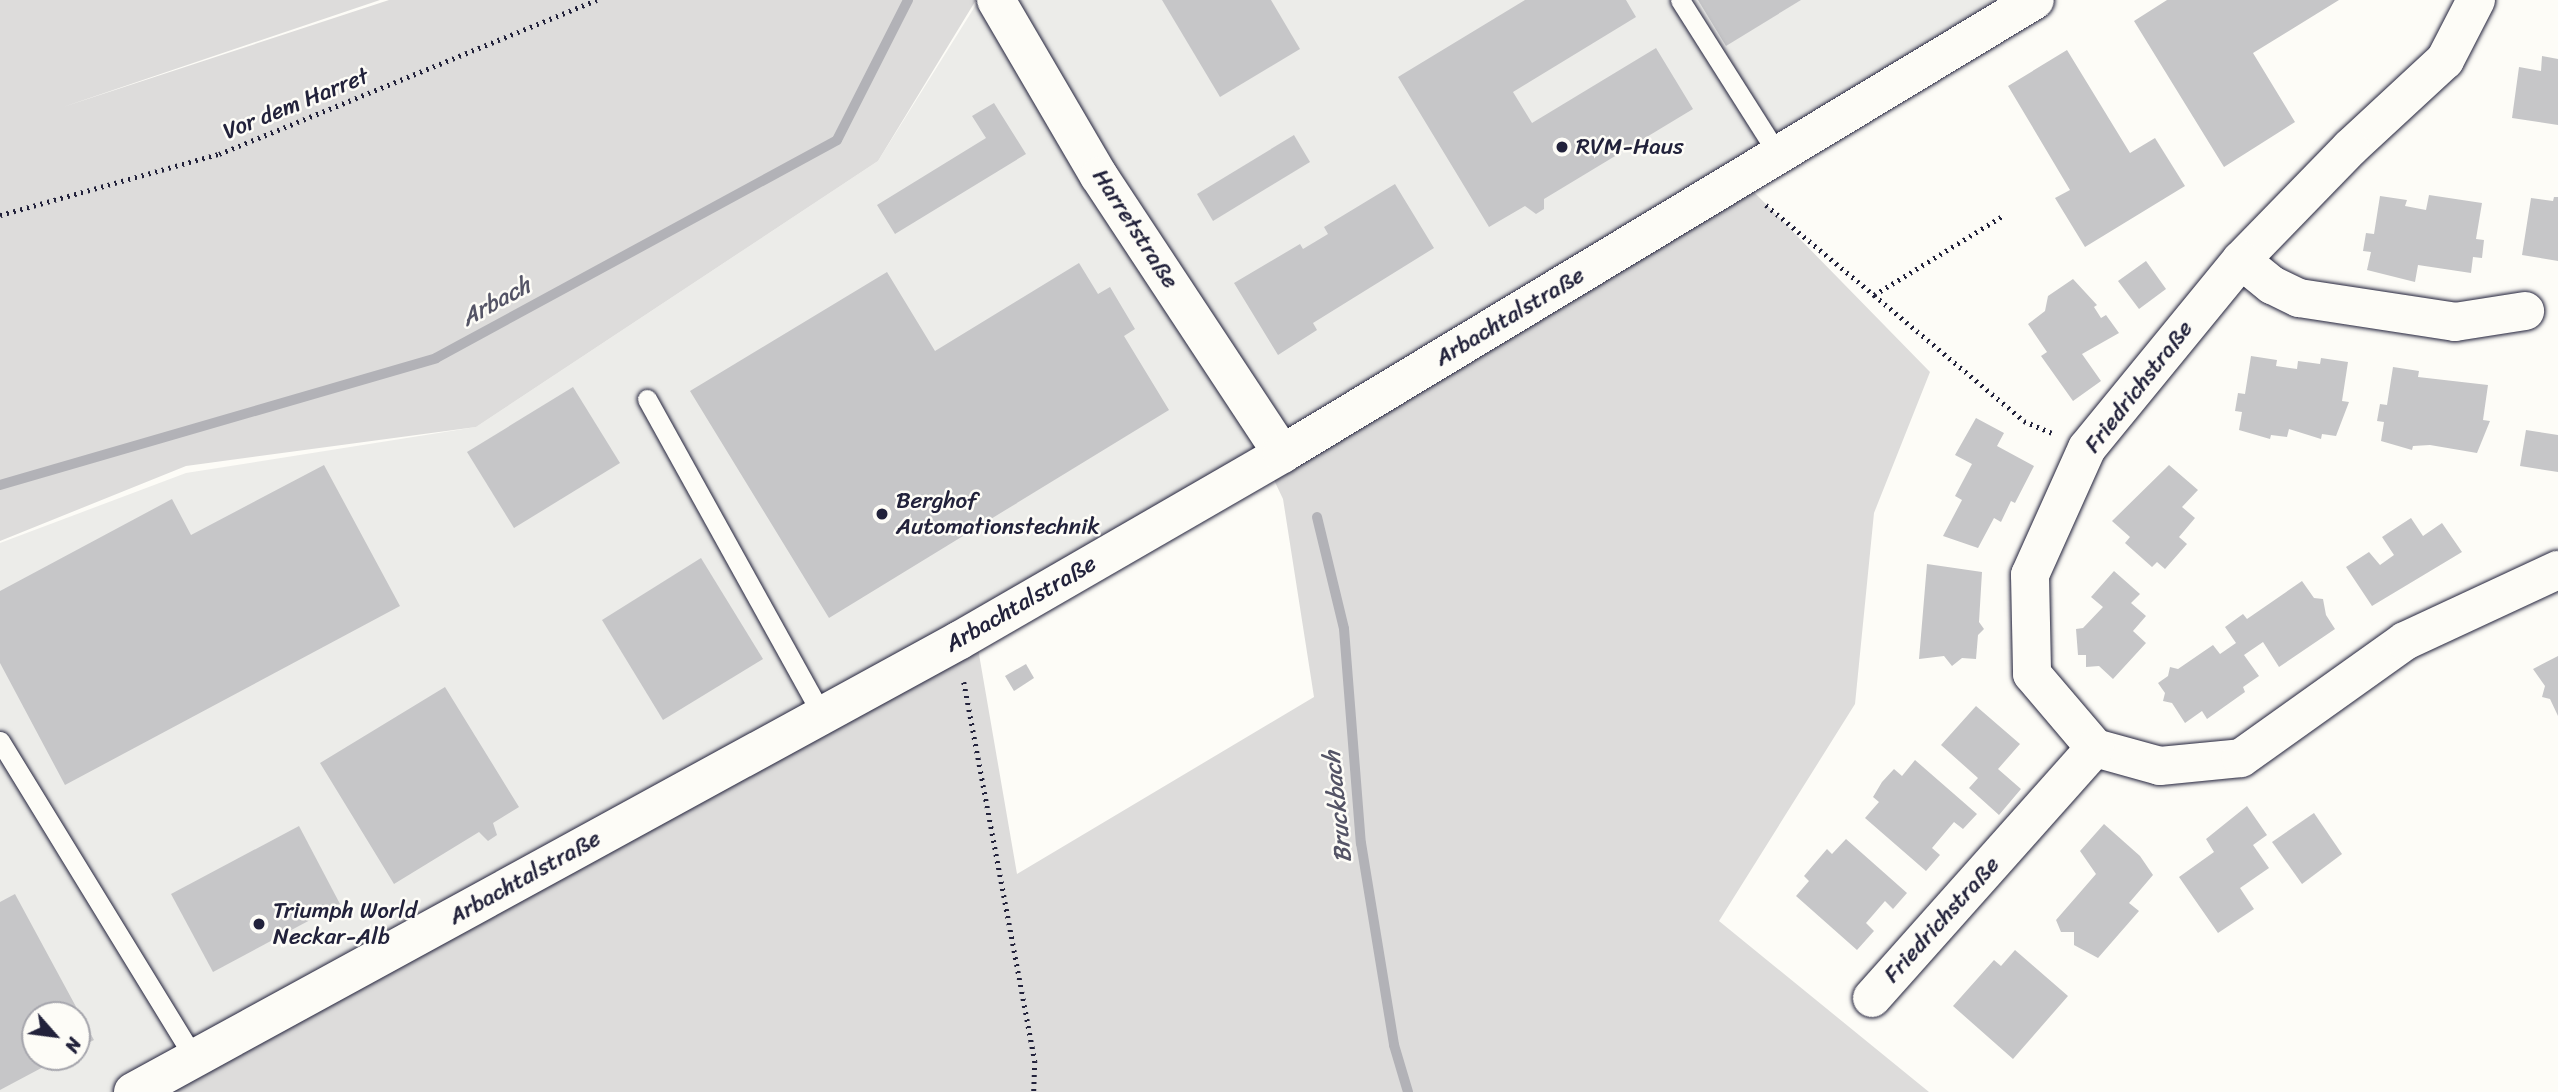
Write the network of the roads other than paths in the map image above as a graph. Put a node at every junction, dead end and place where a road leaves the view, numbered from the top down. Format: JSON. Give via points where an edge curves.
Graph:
{"nodes":[{"id":1,"x":996,"y":0,"type":"edge"},
{"id":2,"x":1680,"y":0,"type":"edge"},
{"id":3,"x":2035,"y":0,"type":"edge"},
{"id":4,"x":2476,"y":0,"type":"edge"},
{"id":5,"x":1779,"y":156,"type":"junction"},
{"id":6,"x":2241,"y":260,"type":"junction"},
{"id":7,"x":2525,"y":311,"type":"dead end"},
{"id":8,"x":647,"y":399,"type":"dead end"},
{"id":9,"x":1282,"y":454,"type":"junction"},
{"id":10,"x":2558,"y":570,"type":"edge"},
{"id":11,"x":823,"y":716,"type":"junction"},
{"id":12,"x":0,"y":741,"type":"edge"},
{"id":13,"x":2095,"y":748,"type":"junction"},
{"id":14,"x":1872,"y":998,"type":"dead end"},
{"id":15,"x":194,"y":1058,"type":"junction"},
{"id":16,"x":134,"y":1092,"type":"edge"}],
"edges":[{"from":1,"to":9,"type":"street","name":"Harretstraße","via":[[1099,176]]},
{"from":2,"to":5,"type":"lane"},
{"from":3,"to":5,"type":"street","name":"Arbachtalstraße"},
{"from":4,"to":6,"type":"street","name":"Friedrichstraße","via":[[2445,60],[2350,148]]},
{"from":5,"to":9,"type":"street","name":"Arbachtalstraße"},
{"from":6,"to":7,"type":"street","via":[[2272,285],[2299,298],[2455,322]]},
{"from":6,"to":13,"type":"street","name":"Friedrichstraße","via":[[2087,448],[2030,575],[2032,674]]},
{"from":8,"to":11,"type":"lane"},
{"from":9,"to":11,"type":"street","name":"Arbachtalstraße"},
{"from":10,"to":13,"type":"street","via":[[2405,641],[2241,758],[2160,766]]},
{"from":11,"to":15,"type":"street","name":"Arbachtalstraße"},
{"from":12,"to":15,"type":"lane"},
{"from":13,"to":14,"type":"street","name":"Friedrichstraße"},
{"from":15,"to":16,"type":"street","name":"Arbachtalstraße"}]}
